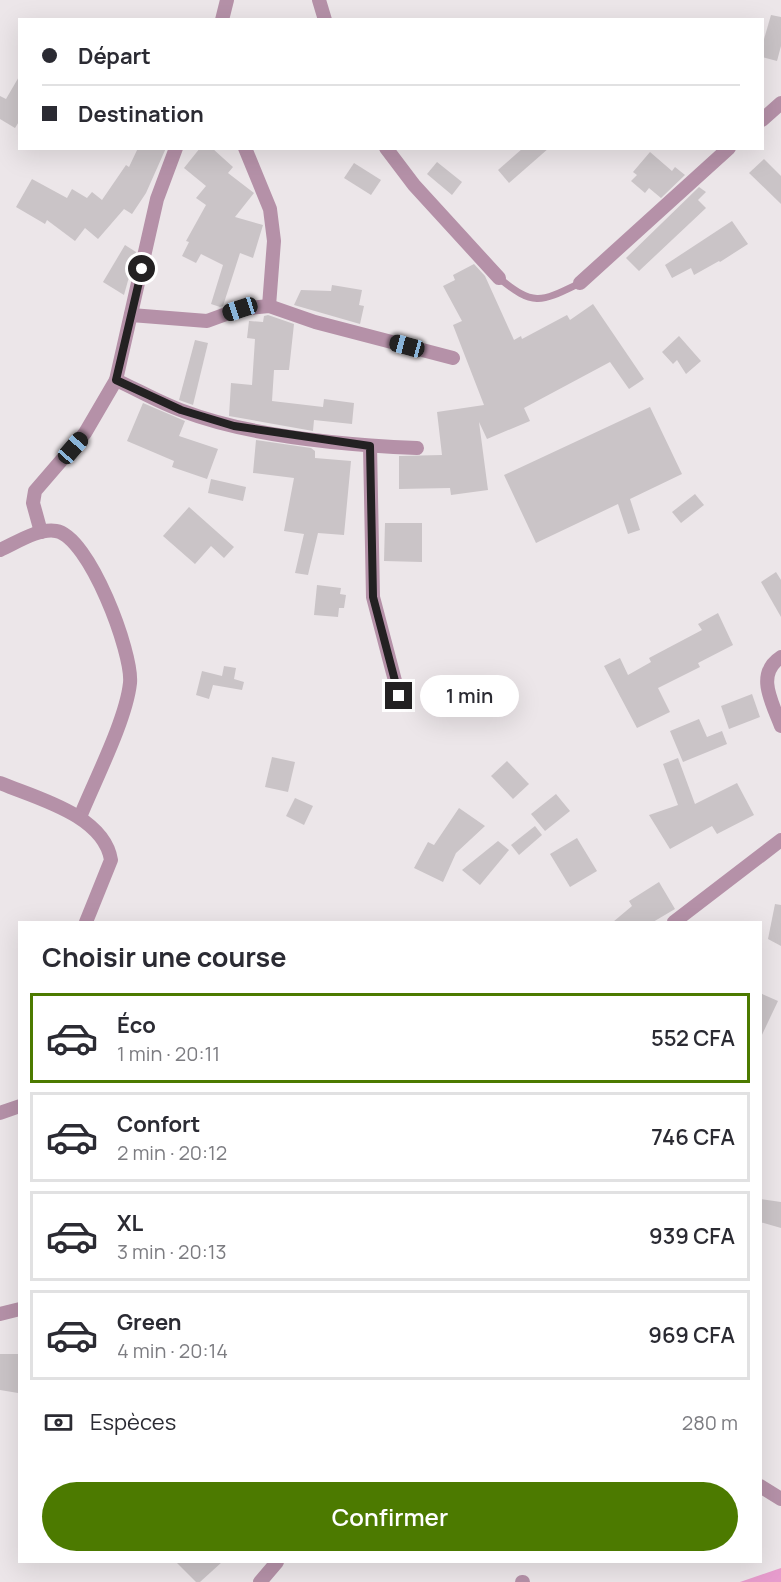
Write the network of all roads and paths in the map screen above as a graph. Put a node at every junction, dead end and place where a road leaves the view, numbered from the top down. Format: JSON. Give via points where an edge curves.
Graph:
{"nodes":[{"id":1,"x":227,"y":0,"type":"edge"},
{"id":2,"x":319,"y":0,"type":"edge"},
{"id":3,"x":222,"y":18,"type":"edge"},
{"id":4,"x":324,"y":18,"type":"edge"},
{"id":5,"x":781,"y":103,"type":"edge"},
{"id":6,"x":764,"y":118,"type":"edge"},
{"id":7,"x":175,"y":150,"type":"edge"},
{"id":8,"x":246,"y":150,"type":"edge"},
{"id":9,"x":388,"y":150,"type":"edge"},
{"id":10,"x":727,"y":150,"type":"edge"},
{"id":11,"x":499,"y":278,"type":"joint"},
{"id":12,"x":580,"y":283,"type":"joint"},
{"id":13,"x":269,"y":306,"type":"junction"},
{"id":14,"x":132,"y":315,"type":"junction"},
{"id":15,"x":453,"y":358,"type":"dead end"},
{"id":16,"x":116,"y":380,"type":"junction"},
{"id":17,"x":370,"y":446,"type":"junction"},
{"id":18,"x":417,"y":448,"type":"dead end"},
{"id":19,"x":41,"y":532,"type":"junction"},
{"id":20,"x":0,"y":550,"type":"edge"},
{"id":21,"x":781,"y":657,"type":"edge"},
{"id":22,"x":399,"y":696,"type":"dead end"},
{"id":23,"x":781,"y":726,"type":"edge"},
{"id":24,"x":0,"y":783,"type":"edge"},
{"id":25,"x":80,"y":817,"type":"junction"},
{"id":26,"x":781,"y":840,"type":"edge"},
{"id":27,"x":86,"y":921,"type":"edge"},
{"id":28,"x":675,"y":921,"type":"edge"},
{"id":29,"x":18,"y":1107,"type":"edge"},
{"id":30,"x":0,"y":1113,"type":"edge"},
{"id":31,"x":18,"y":1310,"type":"edge"},
{"id":32,"x":0,"y":1314,"type":"edge"},
{"id":33,"x":762,"y":1487,"type":"edge"},
{"id":34,"x":781,"y":1500,"type":"edge"},
{"id":35,"x":276,"y":1563,"type":"edge"},
{"id":36,"x":260,"y":1582,"type":"edge"}],
"edges":[{"from":1,"to":3,"type":"street"},
{"from":2,"to":4,"type":"street"},
{"from":5,"to":6,"type":"street"},
{"from":7,"to":14,"type":"street","via":[[157,199]]},
{"from":8,"to":13,"type":"street","via":[[270,209],[274,242]]},
{"from":9,"to":11,"type":"street","via":[[414,185]]},
{"from":10,"to":12,"type":"street"},
{"from":11,"to":12,"type":"lane","via":[[534,300]]},
{"from":13,"to":14,"type":"street","via":[[240,309],[207,321]]},
{"from":13,"to":15,"type":"street"},
{"from":14,"to":16,"type":"street"},
{"from":16,"to":17,"type":"street","via":[[181,410],[234,426]]},
{"from":16,"to":19,"type":"street","via":[[86,433],[35,491],[33,503]]},
{"from":17,"to":18,"type":"street"},
{"from":17,"to":22,"type":"street","via":[[373,597]]},
{"from":19,"to":20,"type":"street"},
{"from":19,"to":25,"type":"street","via":[[57,531],[67,536],[90,563],[118,627],[130,681],[122,715]]},
{"from":21,"to":23,"type":"street","via":[[771,664],[766,675]]},
{"from":24,"to":25,"type":"street"},
{"from":25,"to":27,"type":"street","via":[[105,844],[111,860]]},
{"from":26,"to":28,"type":"street"},
{"from":29,"to":30,"type":"street"},
{"from":31,"to":32,"type":"street"},
{"from":33,"to":34,"type":"street"},
{"from":35,"to":36,"type":"street"}]}
